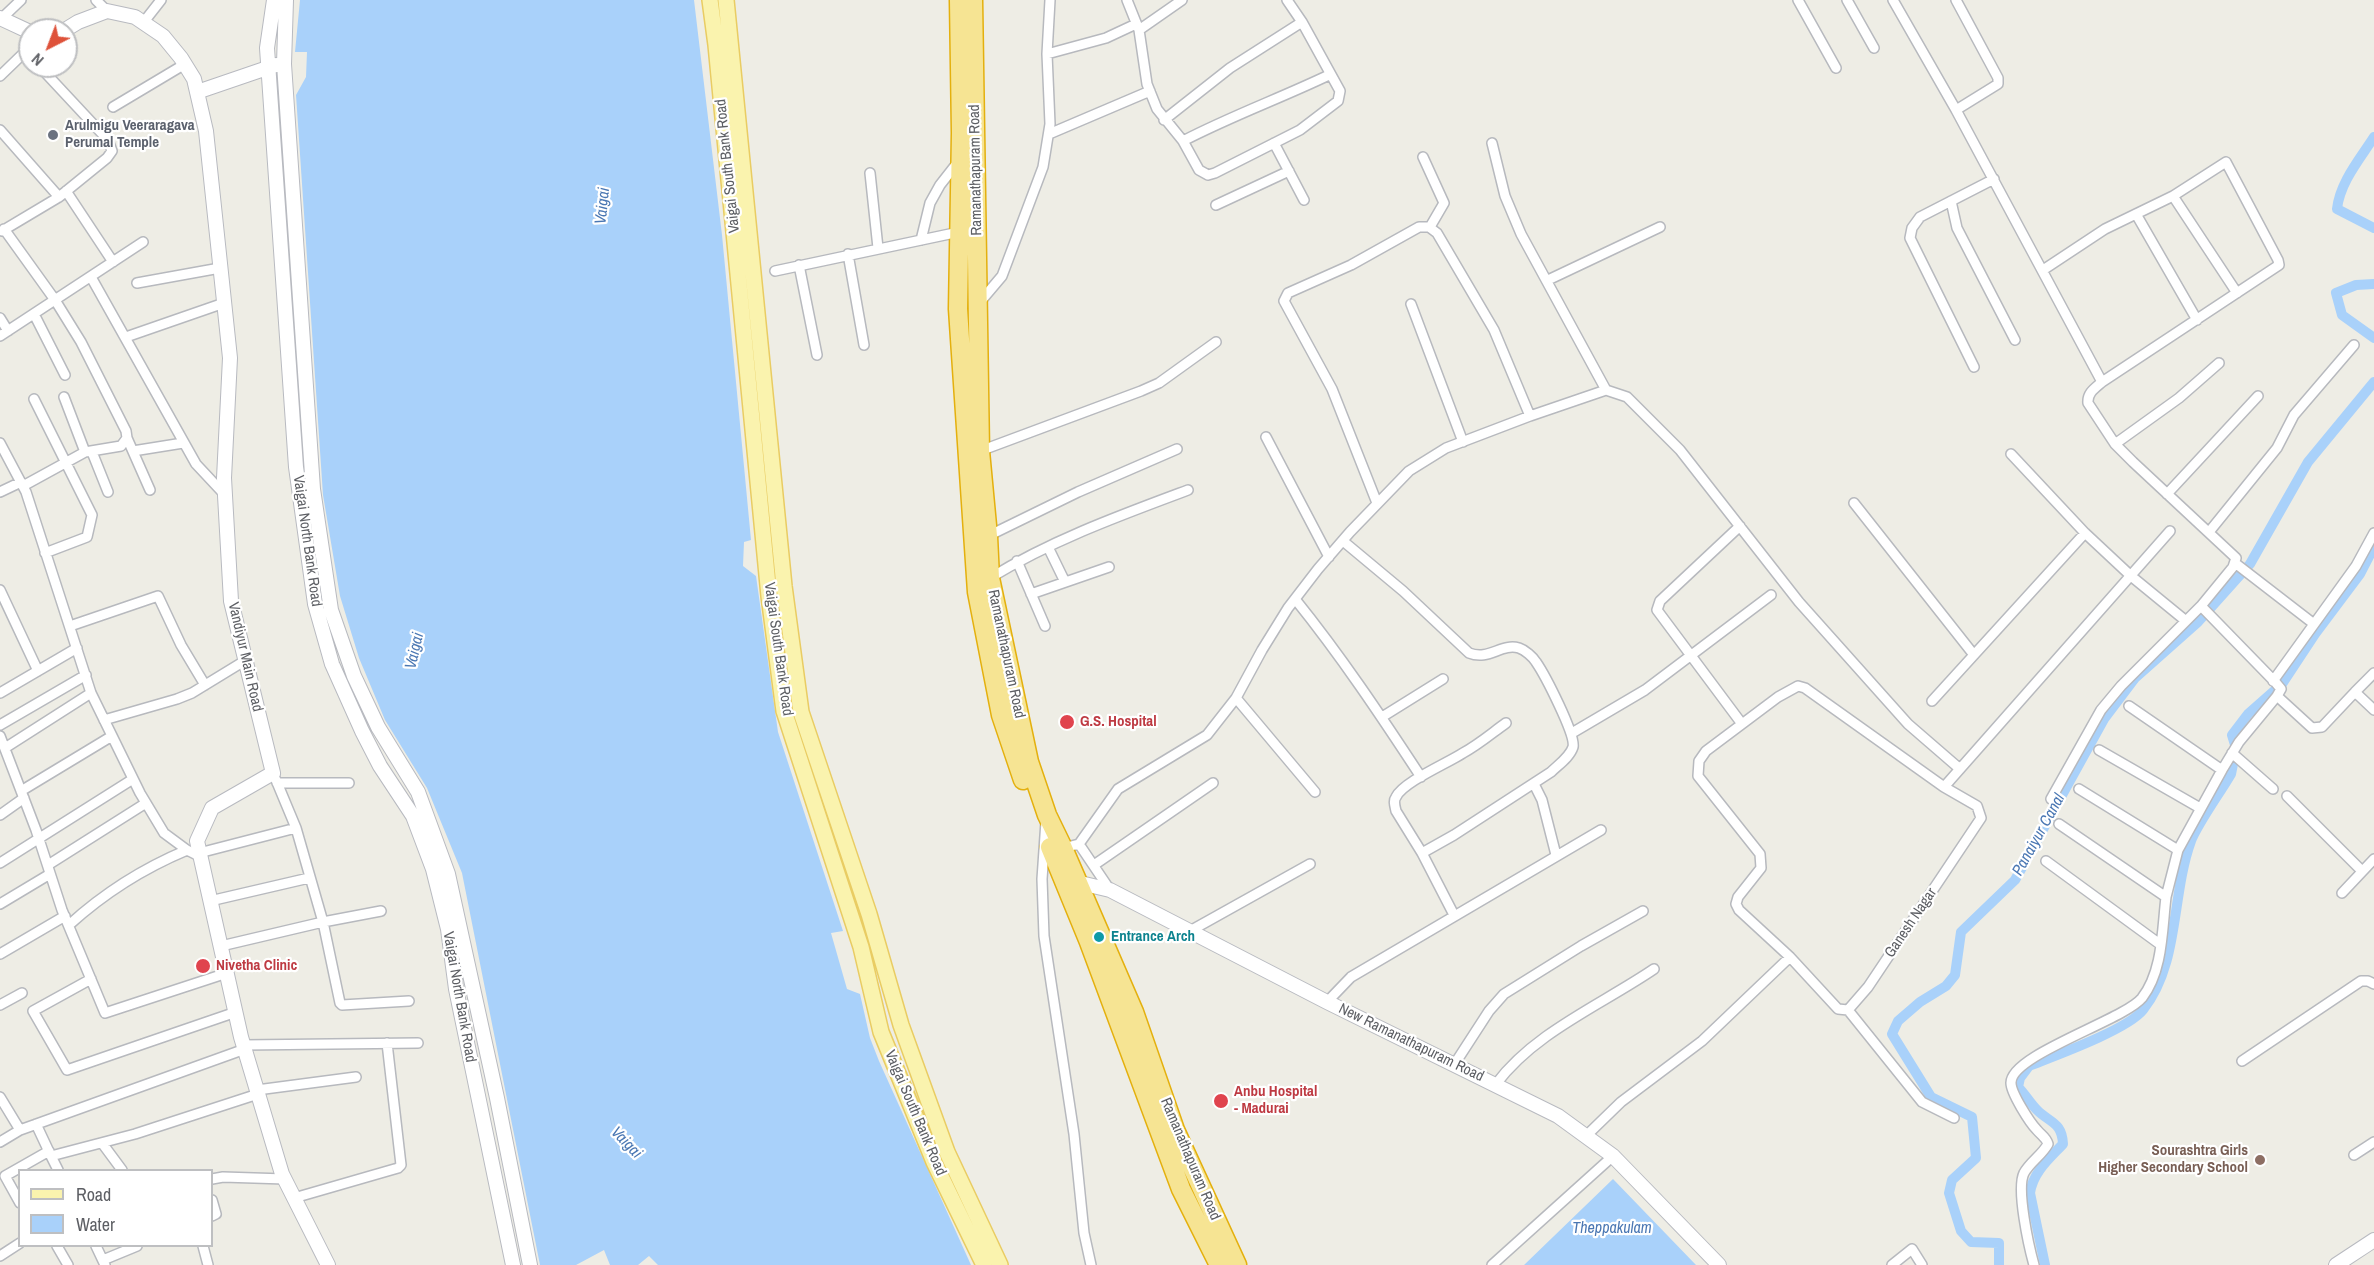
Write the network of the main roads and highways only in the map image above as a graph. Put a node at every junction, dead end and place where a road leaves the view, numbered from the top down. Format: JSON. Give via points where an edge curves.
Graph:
{"nodes":[{"id":1,"x":710,"y":0,"type":"edge"},
{"id":2,"x":726,"y":0,"type":"edge"},
{"id":3,"x":959,"y":0,"type":"edge"},
{"id":4,"x":973,"y":0,"type":"edge"},
{"id":5,"x":1071,"y":881,"type":"junction"},
{"id":6,"x":984,"y":1265,"type":"edge"},
{"id":7,"x":1000,"y":1265,"type":"edge"},
{"id":8,"x":1219,"y":1265,"type":"edge"},
{"id":9,"x":1237,"y":1265,"type":"edge"}],
"edges":[{"from":1,"to":6,"type":"main road","name":"Vaigai South Bank Road","via":[[769,596],[784,711],[861,947],[881,1032],[934,1162]]},
{"from":2,"to":7,"type":"main road","name":"Vaigai South Bank Road","via":[[784,586],[801,712],[869,914],[901,1025],[947,1152]]},
{"from":3,"to":5,"type":"highway","name":"Ramanathapuram Road","via":[[958,309],[977,592],[1001,715],[1019,771],[1045,835]]},
{"from":4,"to":5,"type":"highway","name":"Ramanathapuram Road","via":[[980,451],[990,578],[1029,762],[1047,815],[1071,846]]},
{"from":5,"to":8,"type":"highway","name":"Ramanathapuram Road","via":[[1089,942],[1181,1189]]},
{"from":5,"to":9,"type":"highway","name":"Ramanathapuram Road","via":[[1134,1012],[1175,1130]]}]}
